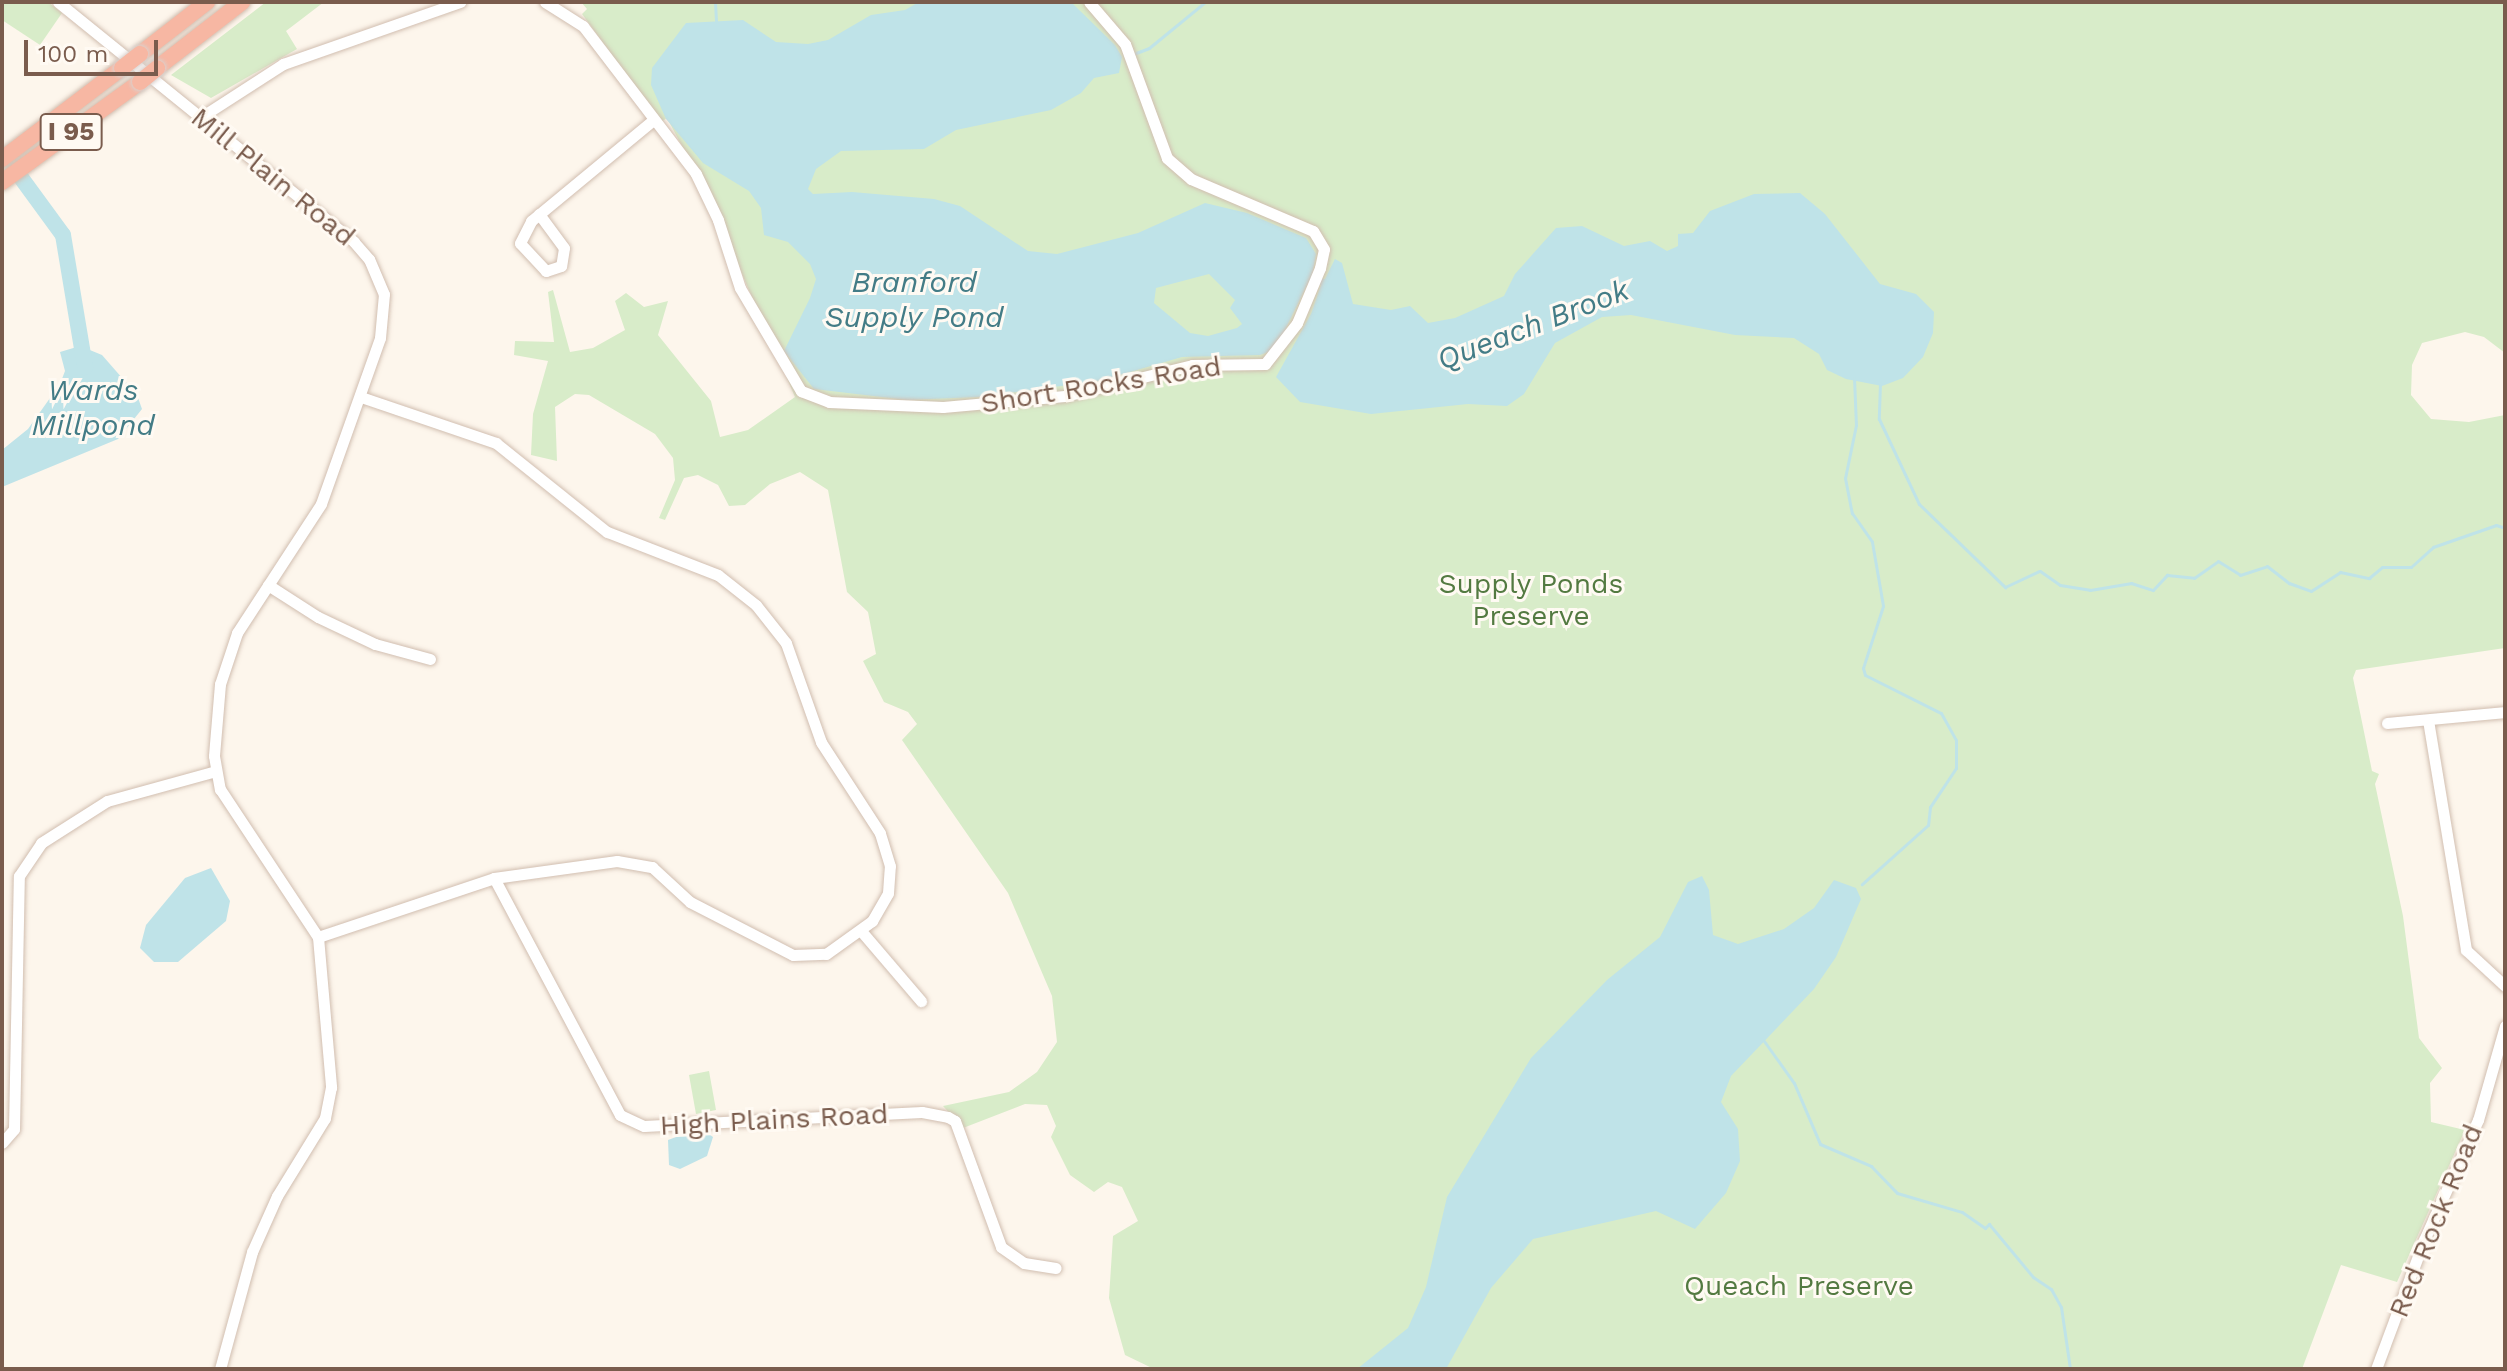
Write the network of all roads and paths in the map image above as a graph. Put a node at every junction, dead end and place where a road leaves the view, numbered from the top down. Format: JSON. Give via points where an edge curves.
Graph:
{"nodes":[{"id":1,"x":58,"y":2,"type":"edge"},
{"id":2,"x":207,"y":2,"type":"edge"},
{"id":3,"x":242,"y":2,"type":"edge"},
{"id":4,"x":460,"y":2,"type":"edge"},
{"id":5,"x":545,"y":2,"type":"edge"},
{"id":6,"x":1089,"y":2,"type":"edge"},
{"id":7,"x":201,"y":117,"type":"junction"},
{"id":8,"x":652,"y":121,"type":"junction"},
{"id":9,"x":2,"y":159,"type":"edge"},
{"id":10,"x":2,"y":182,"type":"edge"},
{"id":11,"x":539,"y":214,"type":"junction"},
{"id":12,"x":361,"y":397,"type":"junction"},
{"id":13,"x":268,"y":585,"type":"junction"},
{"id":14,"x":430,"y":659,"type":"dead end"},
{"id":15,"x":2505,"y":712,"type":"edge"},
{"id":16,"x":2428,"y":720,"type":"junction"},
{"id":17,"x":2387,"y":723,"type":"dead end"},
{"id":18,"x":216,"y":771,"type":"junction"},
{"id":19,"x":494,"y":878,"type":"junction"},
{"id":20,"x":862,"y":932,"type":"junction"},
{"id":21,"x":318,"y":937,"type":"junction"},
{"id":22,"x":2505,"y":986,"type":"edge"},
{"id":23,"x":921,"y":1001,"type":"dead end"},
{"id":24,"x":2505,"y":1026,"type":"edge"},
{"id":25,"x":2,"y":1072,"type":"edge"},
{"id":26,"x":15,"y":1079,"type":"junction"},
{"id":27,"x":2,"y":1143,"type":"edge"},
{"id":28,"x":1056,"y":1268,"type":"dead end"},
{"id":29,"x":220,"y":1369,"type":"edge"},
{"id":30,"x":2377,"y":1369,"type":"edge"}],
"edges":[{"from":1,"to":7,"type":"street","name":"Mill Plain Road"},
{"from":2,"to":9,"type":"highway","number":"I 95","bridge":true},
{"from":3,"to":10,"type":"highway","number":"I 95","bridge":true},
{"from":4,"to":7,"type":"street","via":[[283,64]]},
{"from":5,"to":8,"type":"street","name":"Short Rocks Road","via":[[583,26]]},
{"from":6,"to":8,"type":"street","name":"Short Rocks Road","via":[[1125,44],[1157,141],[1176,168],[1306,227],[1324,249],[1316,280],[1286,342],[1265,364],[1180,367],[1092,391],[984,407],[814,398],[788,375],[746,300],[704,187]]},
{"from":7,"to":12,"type":"street","name":"Mill Plain Road","via":[[354,242],[376,270],[384,294],[384,322]]},
{"from":8,"to":11,"type":"street"},
{"from":11,"to":11,"type":"street","via":[[520,243],[546,271],[561,266],[564,248]]},
{"from":12,"to":13,"type":"street","name":"Mill Plain Road","via":[[321,504]]},
{"from":12,"to":20,"type":"street","via":[[496,443],[607,532],[718,575],[756,605],[786,643],[821,742],[880,833],[890,866],[888,893]]},
{"from":13,"to":14,"type":"street","via":[[375,644]]},
{"from":13,"to":18,"type":"street","name":"Mill Plain Road","via":[[225,661]]},
{"from":15,"to":16,"type":"street"},
{"from":16,"to":17,"type":"street"},
{"from":16,"to":22,"type":"street","via":[[2466,950]]},
{"from":18,"to":21,"type":"street","name":"Mill Plain Road","via":[[226,805]]},
{"from":18,"to":26,"type":"street","via":[[107,801],[41,843],[19,876]]},
{"from":19,"to":20,"type":"street","via":[[617,861],[652,867],[690,902],[793,955],[826,954]]},
{"from":19,"to":21,"type":"street"},
{"from":19,"to":28,"type":"street","name":"High Plains Road","via":[[620,1115],[644,1126],[907,1113],[948,1117],[955,1121],[1001,1247],[1024,1263]]},
{"from":20,"to":23,"type":"street"},
{"from":21,"to":29,"type":"street","name":"Mill Plain Road","via":[[329,1022],[331,1087],[325,1118],[277,1196],[252,1252]]},
{"from":24,"to":30,"type":"street","name":"Red Rock Road","via":[[2478,1120],[2424,1240]]},
{"from":25,"to":26,"type":"street"},
{"from":26,"to":27,"type":"street","via":[[14,1129]]}]}
